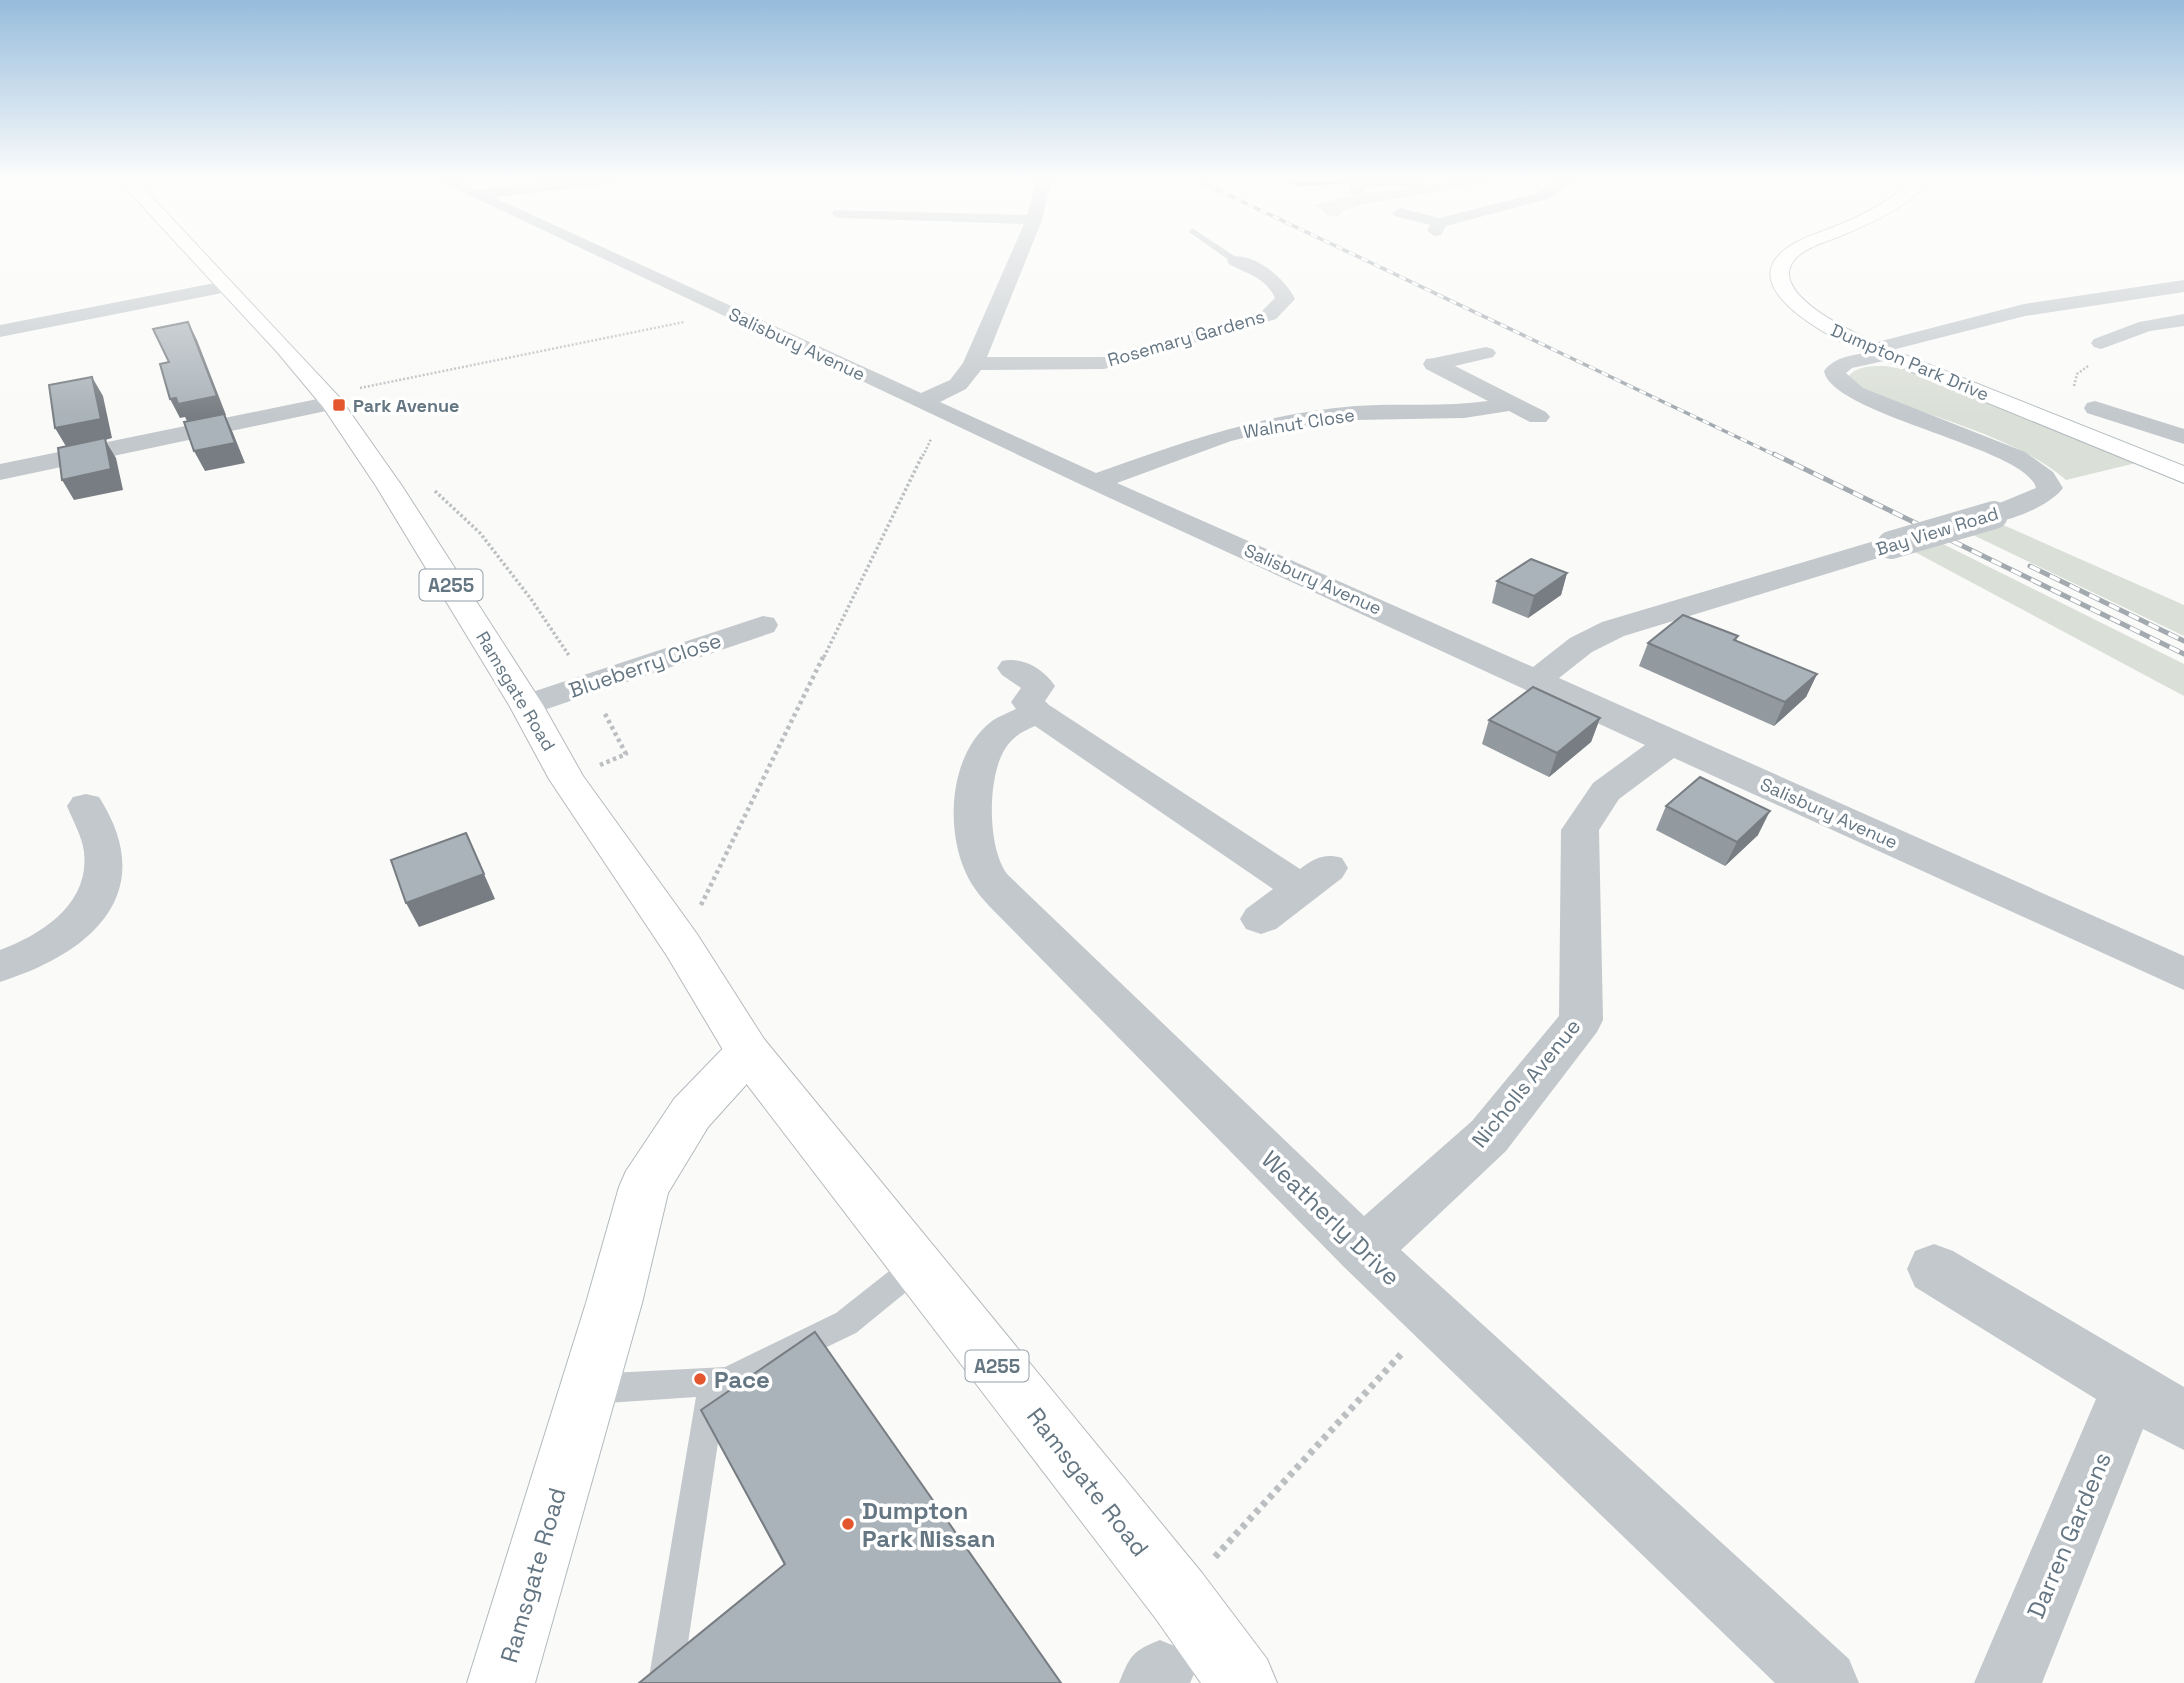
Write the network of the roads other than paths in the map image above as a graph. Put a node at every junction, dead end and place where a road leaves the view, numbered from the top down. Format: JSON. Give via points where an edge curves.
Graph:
{"nodes":[{"id":1,"x":199,"y":259,"type":"edge"},
{"id":2,"x":614,"y":259,"type":"edge"},
{"id":3,"x":1018,"y":259,"type":"edge"},
{"id":4,"x":1233,"y":259,"type":"edge"},
{"id":5,"x":1786,"y":259,"type":"edge"},
{"id":6,"x":1236,"y":261,"type":"joint"},
{"id":7,"x":2184,"y":286,"type":"edge"},
{"id":8,"x":225,"y":287,"type":"junction"},
{"id":9,"x":2184,"y":320,"type":"edge"},
{"id":10,"x":0,"y":331,"type":"edge"},
{"id":11,"x":2101,"y":343,"type":"road end"},
{"id":12,"x":1880,"y":352,"type":"junction"},
{"id":13,"x":1486,"y":353,"type":"dead end"},
{"id":14,"x":974,"y":363,"type":"junction"},
{"id":15,"x":329,"y":399,"type":"junction"},
{"id":16,"x":920,"y":401,"type":"junction"},
{"id":17,"x":1511,"y":404,"type":"junction"},
{"id":18,"x":2106,"y":416,"type":"road end"},
{"id":19,"x":1538,"y":417,"type":"dead end"},
{"id":20,"x":2184,"y":437,"type":"edge"},
{"id":21,"x":0,"y":472,"type":"edge"},
{"id":22,"x":2184,"y":475,"type":"edge"},
{"id":23,"x":1096,"y":482,"type":"junction"},
{"id":24,"x":766,"y":624,"type":"dead end"},
{"id":25,"x":1013,"y":668,"type":"dead end"},
{"id":26,"x":1538,"y":680,"type":"junction"},
{"id":27,"x":526,"y":705,"type":"junction"},
{"id":28,"x":1037,"y":712,"type":"junction"},
{"id":29,"x":1672,"y":742,"type":"junction"},
{"id":30,"x":86,"y":806,"type":"dead end"},
{"id":31,"x":1261,"y":919,"type":"dead end"},
{"id":32,"x":0,"y":966,"type":"edge"},
{"id":33,"x":2184,"y":974,"type":"edge"},
{"id":34,"x":748,"y":1052,"type":"junction"},
{"id":35,"x":1363,"y":1250,"type":"junction"},
{"id":36,"x":918,"y":1266,"type":"junction"},
{"id":37,"x":1934,"y":1269,"type":"dead end"},
{"id":38,"x":713,"y":1381,"type":"junction"},
{"id":39,"x":2130,"y":1388,"type":"junction"},
{"id":40,"x":588,"y":1389,"type":"junction"},
{"id":41,"x":2184,"y":1420,"type":"edge"},
{"id":42,"x":501,"y":1683,"type":"edge"},
{"id":43,"x":665,"y":1683,"type":"edge"},
{"id":44,"x":1244,"y":1683,"type":"edge"},
{"id":45,"x":1825,"y":1683,"type":"edge"},
{"id":46,"x":2008,"y":1683,"type":"edge"}],
"edges":[{"from":1,"to":8,"type":"main road","name":"Ramsgate Road","number":"A255"},
{"from":2,"to":16,"type":"street","name":"Salisbury Avenue"},
{"from":3,"to":14,"type":"street"},
{"from":4,"to":6,"type":"lane"},
{"from":5,"to":12,"type":"main road","name":"Dumpton Park Drive","via":[[1780,271],[1786,290],[1802,310]]},
{"from":6,"to":14,"type":"street","name":"Rosemary Gardens","via":[[1273,280],[1286,299],[1280,307],[1269,315],[1104,363]]},
{"from":7,"to":12,"type":"street","via":[[2024,310]]},
{"from":8,"to":10,"type":"street"},
{"from":8,"to":15,"type":"main road","name":"Ramsgate Road","number":"A255"},
{"from":9,"to":11,"type":"street","via":[[2146,326]]},
{"from":12,"to":22,"type":"main road","name":"Dumpton Park Drive"},
{"from":12,"to":26,"type":"street","name":"Bay View Road","bridge":true,"via":[[1845,363],[1835,371],[1836,377],[1855,393],[2016,457],[2045,477],[2050,488],[2045,495],[1994,515],[1613,629],[1581,645]]},
{"from":13,"to":17,"type":"street","via":[[1434,364]]},
{"from":14,"to":16,"type":"street","via":[[955,389]]},
{"from":15,"to":21,"type":"street"},
{"from":15,"to":27,"type":"main road","name":"Ramsgate Road","number":"A255"},
{"from":16,"to":23,"type":"street","name":"Salisbury Avenue"},
{"from":17,"to":19,"type":"street"},
{"from":17,"to":23,"type":"street","name":"Walnut Close","via":[[1267,425]]},
{"from":18,"to":20,"type":"street"},
{"from":23,"to":26,"type":"street","name":"Salisbury Avenue"},
{"from":24,"to":27,"type":"street","name":"Blueberry Close"},
{"from":25,"to":28,"type":"street","via":[[1039,686],[1028,702]]},
{"from":26,"to":29,"type":"street","name":"Salisbury Avenue"},
{"from":27,"to":34,"type":"main road","name":"Ramsgate Road","number":"A255","via":[[567,779],[682,945]]},
{"from":28,"to":31,"type":"street","via":[[1314,879]]},
{"from":28,"to":35,"type":"street","name":"Weatherly Drive","via":[[1003,729],[982,757],[974,796],[975,835],[985,873],[1015,908]]},
{"from":29,"to":33,"type":"street","name":"Salisbury Avenue"},
{"from":29,"to":35,"type":"street","name":"Nicholls Avenue","via":[[1606,791],[1580,830],[1581,1020],[1489,1136]]},
{"from":30,"to":32,"type":"street","via":[[103,853],[103,880],[93,908],[58,939]]},
{"from":34,"to":36,"type":"main road","name":"Ramsgate Road","number":"A255"},
{"from":34,"to":40,"type":"main road","name":"Ramsgate Road","via":[[691,1113],[644,1187]]},
{"from":35,"to":45,"type":"street","name":"Weatherly Drive"},
{"from":36,"to":38,"type":"lane","via":[[846,1323],[727,1381]]},
{"from":36,"to":44,"type":"main road","name":"Ramsgate Road","number":"A255"},
{"from":37,"to":39,"type":"street"},
{"from":38,"to":40,"type":"lane"},
{"from":38,"to":43,"type":"lane"},
{"from":39,"to":41,"type":"street"},
{"from":39,"to":46,"type":"street","name":"Darren Gardens"},
{"from":40,"to":42,"type":"main road","name":"Ramsgate Road"}]}
